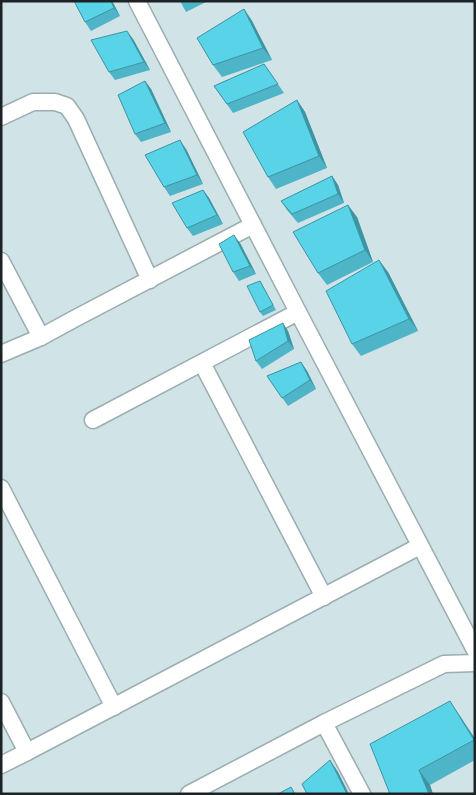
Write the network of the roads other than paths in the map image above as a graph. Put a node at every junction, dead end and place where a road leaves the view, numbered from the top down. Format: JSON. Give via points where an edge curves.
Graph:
{"nodes":[{"id":1,"x":137,"y":1,"type":"edge"},
{"id":2,"x":1,"y":117,"type":"edge"},
{"id":3,"x":254,"y":225,"type":"junction"},
{"id":4,"x":1,"y":261,"type":"edge"},
{"id":5,"x":150,"y":280,"type":"junction"},
{"id":6,"x":298,"y":312,"type":"junction"},
{"id":7,"x":41,"y":337,"type":"junction"},
{"id":8,"x":1,"y":354,"type":"edge"},
{"id":9,"x":202,"y":363,"type":"junction"},
{"id":10,"x":93,"y":420,"type":"dead end"},
{"id":11,"x":1,"y":488,"type":"edge"},
{"id":12,"x":420,"y":546,"type":"junction"},
{"id":13,"x":324,"y":597,"type":"junction"},
{"id":14,"x":475,"y":650,"type":"edge"},
{"id":15,"x":475,"y":662,"type":"edge"},
{"id":16,"x":1,"y":702,"type":"edge"},
{"id":17,"x":114,"y":707,"type":"junction"},
{"id":18,"x":324,"y":723,"type":"junction"},
{"id":19,"x":27,"y":752,"type":"junction"},
{"id":20,"x":1,"y":765,"type":"edge"},
{"id":21,"x":189,"y":794,"type":"edge"},
{"id":22,"x":362,"y":794,"type":"edge"}],
"edges":[{"from":1,"to":3,"type":"street"},
{"from":2,"to":5,"type":"street","via":[[33,102],[55,102],[67,106],[76,119]]},
{"from":3,"to":5,"type":"street"},
{"from":3,"to":6,"type":"street"},
{"from":4,"to":7,"type":"street"},
{"from":5,"to":7,"type":"street"},
{"from":6,"to":9,"type":"street"},
{"from":6,"to":12,"type":"street"},
{"from":7,"to":8,"type":"street"},
{"from":9,"to":10,"type":"street"},
{"from":9,"to":13,"type":"street"},
{"from":11,"to":17,"type":"street"},
{"from":12,"to":13,"type":"street"},
{"from":12,"to":14,"type":"street"},
{"from":13,"to":17,"type":"street"},
{"from":15,"to":18,"type":"street","via":[[444,664]]},
{"from":16,"to":19,"type":"street"},
{"from":17,"to":19,"type":"street"},
{"from":18,"to":21,"type":"street"},
{"from":18,"to":22,"type":"street"},
{"from":19,"to":20,"type":"street"}]}
